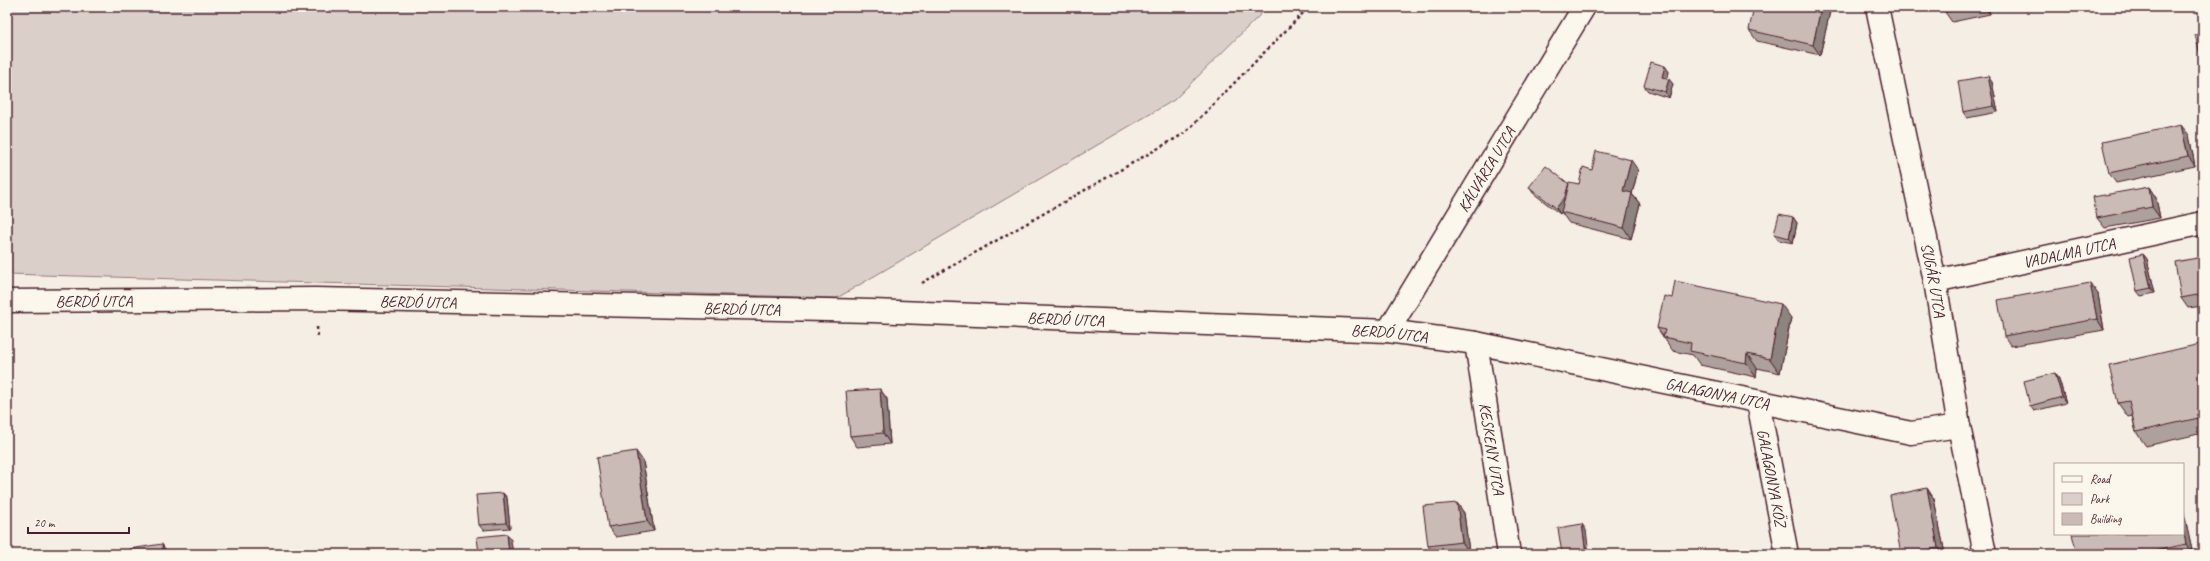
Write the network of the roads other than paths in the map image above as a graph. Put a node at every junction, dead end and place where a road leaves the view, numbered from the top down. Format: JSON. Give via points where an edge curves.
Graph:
{"nodes":[{"id":1,"x":1584,"y":7,"type":"edge"},
{"id":2,"x":1877,"y":7,"type":"edge"},
{"id":3,"x":2203,"y":223,"type":"edge"},
{"id":4,"x":1934,"y":281,"type":"junction"},
{"id":5,"x":7,"y":301,"type":"edge"},
{"id":6,"x":1388,"y":331,"type":"junction"},
{"id":7,"x":1476,"y":343,"type":"junction"},
{"id":8,"x":1758,"y":402,"type":"junction"},
{"id":9,"x":1959,"y":426,"type":"junction"},
{"id":10,"x":1509,"y":554,"type":"edge"},
{"id":11,"x":1787,"y":554,"type":"edge"},
{"id":12,"x":1985,"y":554,"type":"edge"}],
"edges":[{"from":1,"to":6,"type":"street","name":"KÁLVÁRIA UTCA"},
{"from":2,"to":4,"type":"street","name":"SUGÁR UTCA"},
{"from":3,"to":4,"type":"street","name":"VADALMA UTCA"},
{"from":4,"to":9,"type":"street","name":"SUGÁR UTCA"},
{"from":5,"to":6,"type":"street","name":"BERDÓ UTCA","via":[[339,299],[872,311]]},
{"from":6,"to":7,"type":"street","name":"BERDÓ UTCA"},
{"from":7,"to":8,"type":"street","name":"GALAGONYA UTCA"},
{"from":7,"to":10,"type":"street","name":"KESKENY UTCA"},
{"from":8,"to":9,"type":"street","name":"GALAGONYA UTCA","via":[[1911,433]]},
{"from":8,"to":11,"type":"street","name":"GALAGONYA KÖZ"},
{"from":9,"to":12,"type":"street","name":"SUGÁR UTCA"}]}
